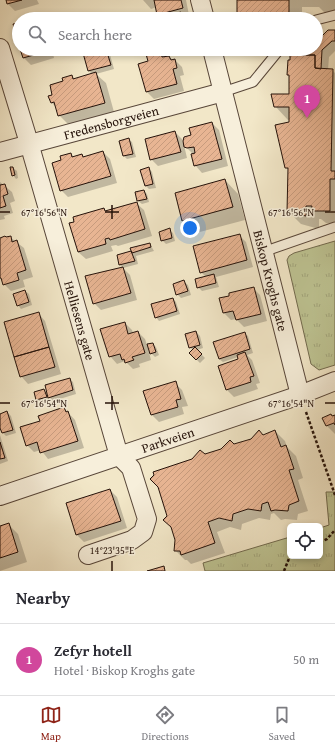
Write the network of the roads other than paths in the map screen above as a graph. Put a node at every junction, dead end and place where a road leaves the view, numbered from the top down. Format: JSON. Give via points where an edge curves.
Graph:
{"nodes":[{"id":1,"x":200,"y":0,"type":"edge"},
{"id":2,"x":203,"y":12,"type":"edge"},
{"id":3,"x":335,"y":14,"type":"edge"},
{"id":4,"x":323,"y":18,"type":"edge"},
{"id":5,"x":0,"y":48,"type":"edge"},
{"id":6,"x":214,"y":56,"type":"edge"},
{"id":7,"x":274,"y":56,"type":"edge"},
{"id":8,"x":223,"y":92,"type":"junction"},
{"id":9,"x":29,"y":143,"type":"junction"},
{"id":10,"x":0,"y":152,"type":"edge"},
{"id":11,"x":335,"y":227,"type":"edge"},
{"id":12,"x":263,"y":252,"type":"junction"},
{"id":13,"x":335,"y":381,"type":"edge"},
{"id":14,"x":300,"y":395,"type":"junction"},
{"id":15,"x":119,"y":456,"type":"junction"},
{"id":16,"x":0,"y":496,"type":"edge"},
{"id":17,"x":88,"y":555,"type":"dead end"}],
"edges":[{"from":1,"to":2,"type":"street"},
{"from":3,"to":4,"type":"lane"},
{"from":5,"to":9,"type":"street","name":"Helliesens gate"},
{"from":6,"to":8,"type":"street","name":"Biskop Kroghs gate"},
{"from":7,"to":8,"type":"lane","via":[[253,82]]},
{"from":8,"to":9,"type":"street","name":"Fredensborgveien"},
{"from":8,"to":12,"type":"street","name":"Biskop Kroghs gate"},
{"from":9,"to":10,"type":"street","name":"Fredensborgveien"},
{"from":9,"to":15,"type":"street","name":"Helliesens gate"},
{"from":11,"to":12,"type":"lane"},
{"from":12,"to":14,"type":"street","name":"Biskop Kroghs gate"},
{"from":13,"to":14,"type":"street","name":"Parkveien"},
{"from":14,"to":15,"type":"street","name":"Parkveien"},
{"from":15,"to":16,"type":"street","name":"Parkveien"},
{"from":15,"to":17,"type":"street","name":"Helliesens gate","via":[[131,468],[147,519],[143,532],[132,540]]}]}
